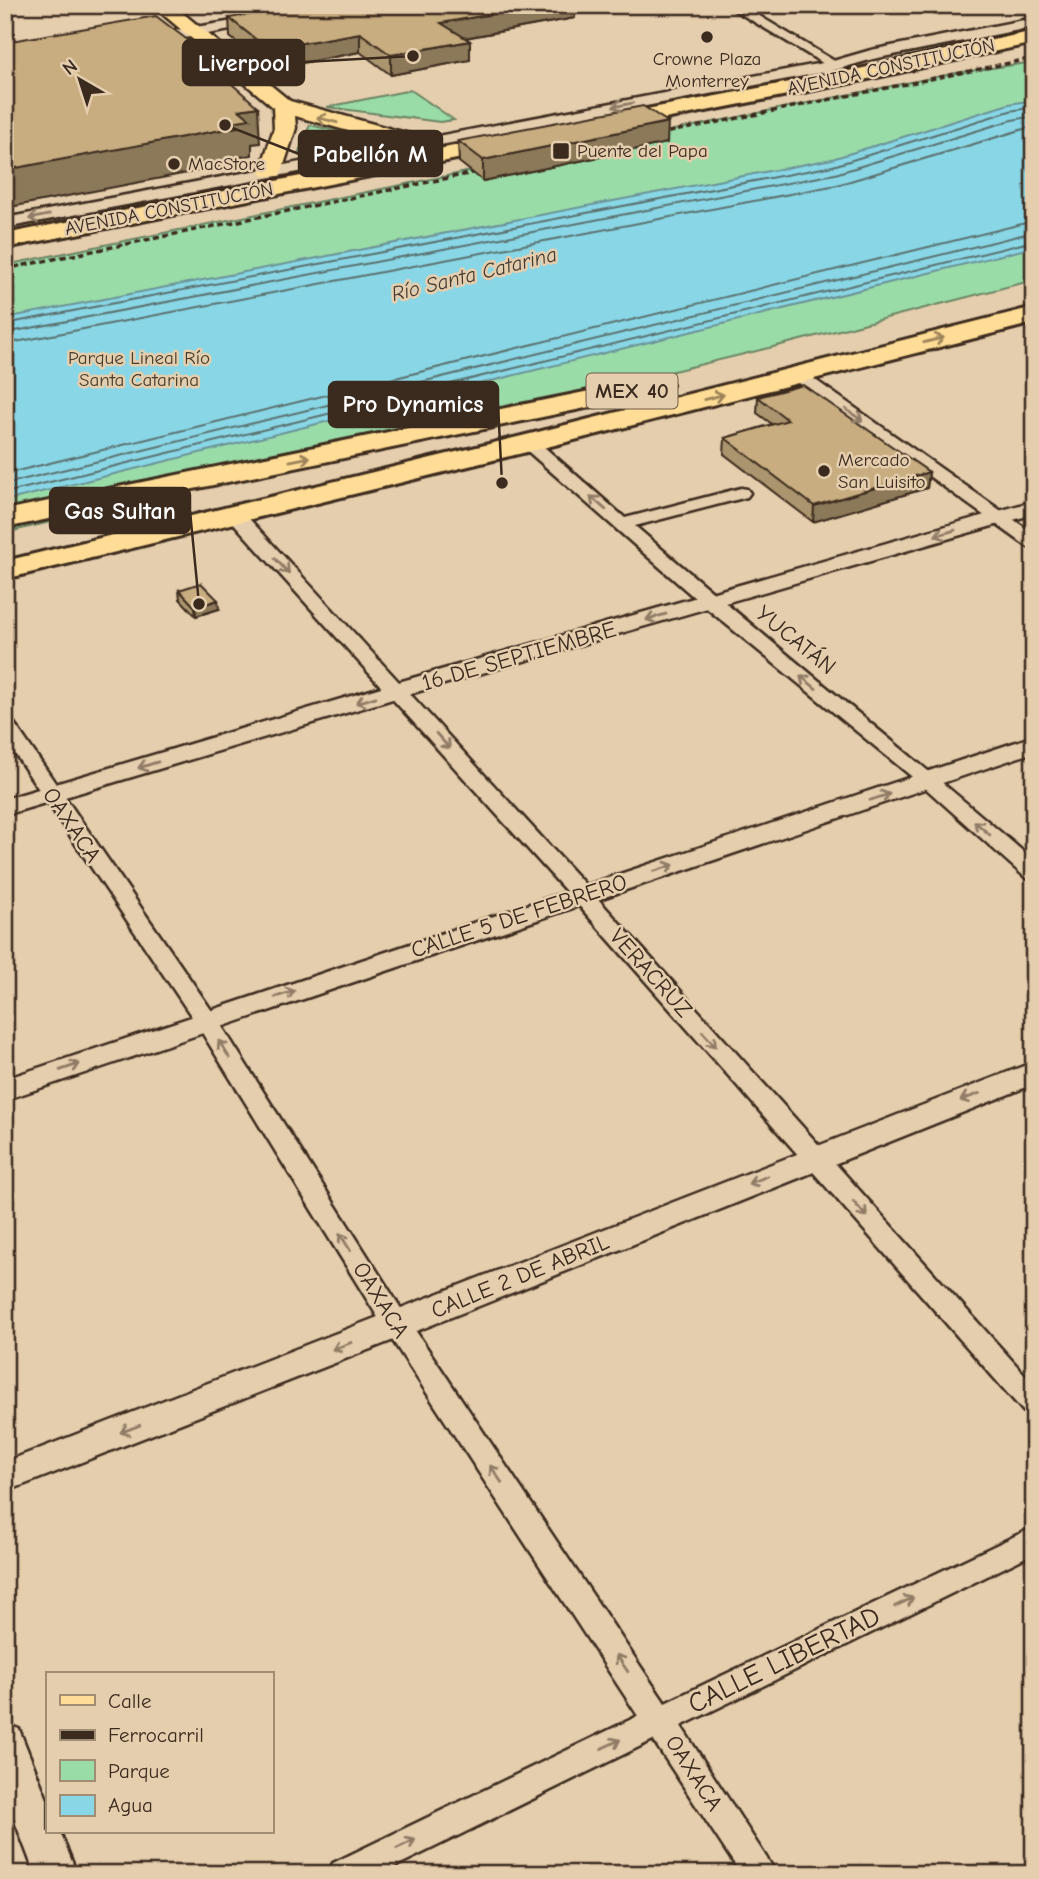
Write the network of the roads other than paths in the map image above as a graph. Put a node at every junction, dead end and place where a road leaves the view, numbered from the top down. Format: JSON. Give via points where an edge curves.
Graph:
{"nodes":[{"id":1,"x":161,"y":5,"type":"edge"},
{"id":2,"x":733,"y":5,"type":"edge"},
{"id":3,"x":285,"y":17,"type":"edge"},
{"id":4,"x":1034,"y":22,"type":"edge"},
{"id":5,"x":196,"y":32,"type":"junction"},
{"id":6,"x":1034,"y":35,"type":"edge"},
{"id":7,"x":130,"y":43,"type":"edge"},
{"id":8,"x":1034,"y":57,"type":"edge"},
{"id":9,"x":835,"y":65,"type":"junction"},
{"id":10,"x":996,"y":66,"type":"dead end"},
{"id":11,"x":908,"y":77,"type":"junction"},
{"id":12,"x":283,"y":105,"type":"junction"},
{"id":13,"x":481,"y":131,"type":"junction"},
{"id":14,"x":591,"y":139,"type":"edge"},
{"id":15,"x":416,"y":143,"type":"junction"},
{"id":16,"x":537,"y":150,"type":"edge"},
{"id":17,"x":396,"y":163,"type":"junction"},
{"id":18,"x":271,"y":172,"type":"junction"},
{"id":19,"x":303,"y":197,"type":"junction"},
{"id":20,"x":5,"y":223,"type":"edge"},
{"id":21,"x":84,"y":226,"type":"junction"},
{"id":22,"x":5,"y":241,"type":"edge"},
{"id":23,"x":5,"y":252,"type":"edge"},
{"id":24,"x":1034,"y":291,"type":"edge"},
{"id":25,"x":1034,"y":315,"type":"edge"},
{"id":26,"x":798,"y":375,"type":"junction"},
{"id":27,"x":510,"y":431,"type":"junction"},
{"id":28,"x":741,"y":493,"type":"dead end"},
{"id":29,"x":1034,"y":507,"type":"edge"},
{"id":30,"x":236,"y":515,"type":"junction"},
{"id":31,"x":998,"y":517,"type":"junction"},
{"id":32,"x":5,"y":519,"type":"edge"},
{"id":33,"x":622,"y":524,"type":"junction"},
{"id":34,"x":1034,"y":542,"type":"edge"},
{"id":35,"x":5,"y":551,"type":"edge"},
{"id":36,"x":5,"y":570,"type":"edge"},
{"id":37,"x":711,"y":602,"type":"junction"},
{"id":38,"x":397,"y":690,"type":"junction"},
{"id":39,"x":5,"y":724,"type":"edge"},
{"id":40,"x":1034,"y":744,"type":"edge"},
{"id":41,"x":929,"y":781,"type":"junction"},
{"id":42,"x":51,"y":794,"type":"junction"},
{"id":43,"x":5,"y":807,"type":"edge"},
{"id":44,"x":1034,"y":873,"type":"edge"},
{"id":45,"x":582,"y":895,"type":"junction"},
{"id":46,"x":206,"y":1020,"type":"junction"},
{"id":47,"x":1034,"y":1072,"type":"edge"},
{"id":48,"x":5,"y":1090,"type":"edge"},
{"id":49,"x":814,"y":1158,"type":"junction"},
{"id":50,"x":397,"y":1325,"type":"junction"},
{"id":51,"x":1034,"y":1404,"type":"edge"},
{"id":52,"x":5,"y":1477,"type":"edge"},
{"id":53,"x":1034,"y":1539,"type":"edge"},
{"id":54,"x":660,"y":1720,"type":"junction"},
{"id":55,"x":5,"y":1742,"type":"edge"},
{"id":56,"x":57,"y":1874,"type":"edge"},
{"id":57,"x":345,"y":1874,"type":"edge"},
{"id":58,"x":761,"y":1874,"type":"edge"}],
"edges":[{"from":1,"to":5,"type":"main road"},
{"from":2,"to":9,"type":"street"},
{"from":3,"to":5,"type":"street"},
{"from":4,"to":9,"type":"street"},
{"from":5,"to":7,"type":"street"},
{"from":5,"to":12,"type":"main road"},
{"from":6,"to":9,"type":"highway"},
{"from":6,"to":17,"type":"highway","name":"AVENIDA CONSTITUCIÓN","via":[[854,76]]},
{"from":8,"to":11,"type":"highway","name":"AVENIDA CONSTITUCIÓN"},
{"from":9,"to":13,"type":"street","one_way":true},
{"from":10,"to":11,"type":"highway"},
{"from":11,"to":14,"type":"highway","name":"AVENIDA CONSTITUCIÓN"},
{"from":15,"to":12,"type":"main road","one_way":true},
{"from":12,"to":18,"type":"main road","via":[[285,128]]},
{"from":13,"to":15,"type":"street"},
{"from":13,"to":17,"type":"highway"},
{"from":15,"to":18,"type":"street"},
{"from":16,"to":19,"type":"highway","name":"AVENIDA CONSTITUCIÓN"},
{"from":17,"to":21,"type":"highway","name":"AVENIDA CONSTITUCIÓN"},
{"from":18,"to":20,"type":"street","one_way":true},
{"from":19,"to":21,"type":"highway"},
{"from":19,"to":23,"type":"highway","name":"AVENIDA CONSTITUCIÓN"},
{"from":21,"to":22,"type":"highway","name":"AVENIDA CONSTITUCIÓN"},
{"from":24,"to":27,"type":"highway","number":"MEX 40","via":[[698,377]]},
{"from":26,"to":25,"type":"highway","number":"MEX 40","one_way":true},
{"from":27,"to":26,"type":"highway","number":"MEX 40","one_way":true},
{"from":26,"to":31,"type":"street","one_way":true},
{"from":27,"to":30,"type":"highway","number":"MEX 40"},
{"from":32,"to":27,"type":"highway","number":"MEX 40","one_way":true},
{"from":33,"to":27,"type":"street","name":"YUCATÁN","one_way":true},
{"from":27,"to":35,"type":"highway","number":"MEX 40"},
{"from":28,"to":33,"type":"street"},
{"from":29,"to":31,"type":"street","name":"16 DE SEPTIEMBRE"},
{"from":30,"to":36,"type":"highway","number":"MEX 40"},
{"from":30,"to":38,"type":"street","name":"VERACRUZ","one_way":true},
{"from":31,"to":34,"type":"street"},
{"from":31,"to":37,"type":"street","name":"16 DE SEPTIEMBRE","one_way":true},
{"from":33,"to":37,"type":"street","name":"YUCATÁN"},
{"from":37,"to":38,"type":"street","name":"16 DE SEPTIEMBRE","one_way":true},
{"from":41,"to":37,"type":"street","name":"YUCATÁN","one_way":true},
{"from":38,"to":42,"type":"street","name":"16 DE SEPTIEMBRE","one_way":true},
{"from":38,"to":45,"type":"street","name":"VERACRUZ","one_way":true},
{"from":39,"to":42,"type":"street","name":"OAXACA"},
{"from":40,"to":41,"type":"street","name":"CALLE 5 DE FEBRERO"},
{"from":44,"to":41,"type":"street","name":"YUCATÁN","one_way":true},
{"from":45,"to":41,"type":"street","name":"CALLE 5 DE FEBRERO","one_way":true},
{"from":42,"to":43,"type":"street","name":"16 DE SEPTIEMBRE"},
{"from":42,"to":46,"type":"street","name":"OAXACA"},
{"from":46,"to":45,"type":"street","name":"CALLE 5 DE FEBRERO","one_way":true},
{"from":45,"to":49,"type":"street","name":"VERACRUZ","one_way":true},
{"from":48,"to":46,"type":"street","name":"CALLE 5 DE FEBRERO","one_way":true},
{"from":50,"to":46,"type":"street","name":"OAXACA","one_way":true},
{"from":47,"to":49,"type":"street","name":"CALLE 2 DE ABRIL","one_way":true},
{"from":49,"to":50,"type":"street","name":"CALLE 2 DE ABRIL","one_way":true},
{"from":49,"to":51,"type":"street","name":"VERACRUZ","one_way":true},
{"from":50,"to":52,"type":"street","name":"CALLE 2 DE ABRIL","one_way":true},
{"from":54,"to":50,"type":"street","name":"OAXACA","one_way":true},
{"from":54,"to":53,"type":"street","name":"CALLE LIBERTAD","one_way":true},
{"from":57,"to":54,"type":"street","name":"CALLE LIBERTAD","one_way":true},
{"from":54,"to":58,"type":"street","name":"OAXACA"},
{"from":55,"to":56,"type":"street"}]}
